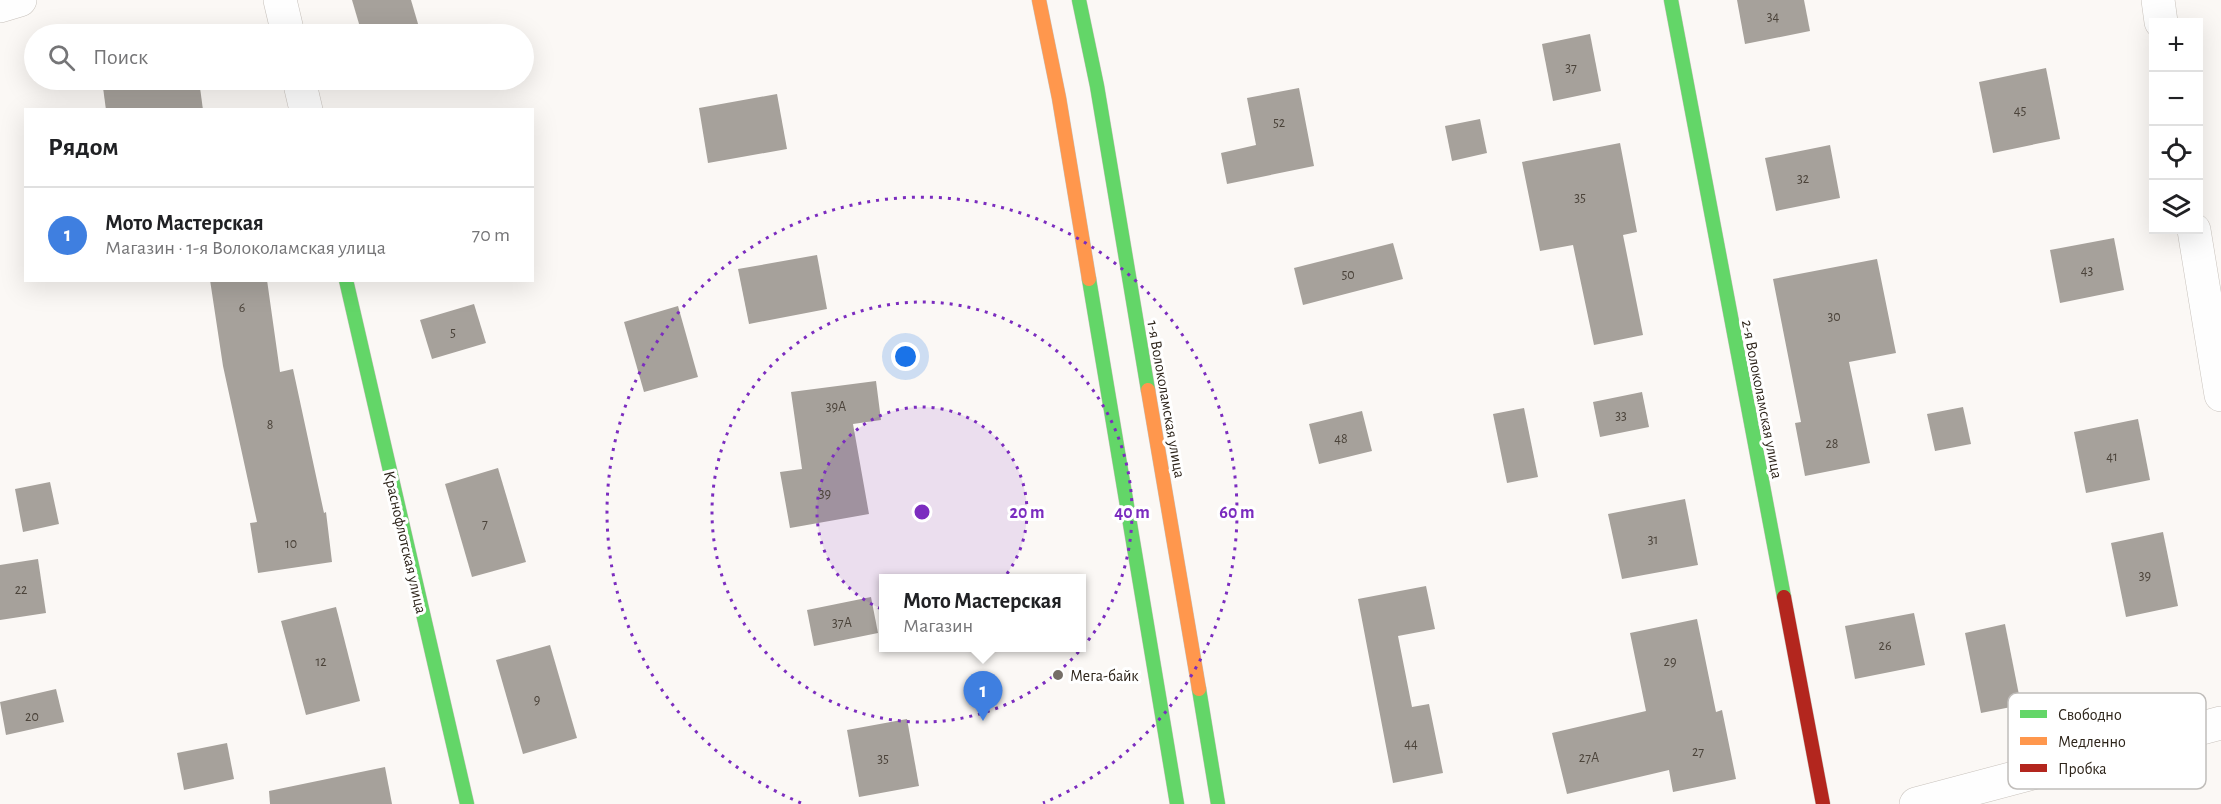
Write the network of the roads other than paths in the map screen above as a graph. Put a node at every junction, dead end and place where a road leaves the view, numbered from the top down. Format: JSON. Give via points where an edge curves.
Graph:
{"nodes":[{"id":1,"x":20,"y":0,"type":"edge"},
{"id":2,"x":280,"y":0,"type":"edge"},
{"id":3,"x":1039,"y":0,"type":"edge"},
{"id":4,"x":1079,"y":0,"type":"edge"},
{"id":5,"x":1671,"y":0,"type":"edge"},
{"id":6,"x":2158,"y":0,"type":"edge"},
{"id":7,"x":0,"y":6,"type":"edge"},
{"id":8,"x":2160,"y":18,"type":"edge"},
{"id":9,"x":286,"y":24,"type":"edge"},
{"id":10,"x":301,"y":90,"type":"edge"},
{"id":11,"x":306,"y":108,"type":"edge"},
{"id":12,"x":2195,"y":234,"type":"edge"},
{"id":13,"x":346,"y":282,"type":"edge"},
{"id":14,"x":2221,"y":395,"type":"edge"},
{"id":15,"x":2221,"y":723,"type":"edge"},
{"id":16,"x":2206,"y":727,"type":"edge"},
{"id":17,"x":2008,"y":780,"type":"edge"},
{"id":18,"x":467,"y":804,"type":"edge"},
{"id":19,"x":1177,"y":804,"type":"edge"},
{"id":20,"x":1218,"y":804,"type":"edge"},
{"id":21,"x":1823,"y":804,"type":"edge"},
{"id":22,"x":1916,"y":804,"type":"edge"}],
"edges":[{"from":1,"to":7,"type":"street"},
{"from":2,"to":9,"type":"street"},
{"from":3,"to":19,"type":"main road","via":[[1059,98]]},
{"from":4,"to":20,"type":"main road","name":"1-я Волоколамская улица"},
{"from":5,"to":21,"type":"main road","name":"2-я Волоколамская улица"},
{"from":6,"to":8,"type":"street"},
{"from":10,"to":11,"type":"street"},
{"from":12,"to":14,"type":"street"},
{"from":13,"to":18,"type":"main road","name":"Краснофлотская улица"},
{"from":15,"to":16,"type":"street"},
{"from":17,"to":22,"type":"street"}]}
